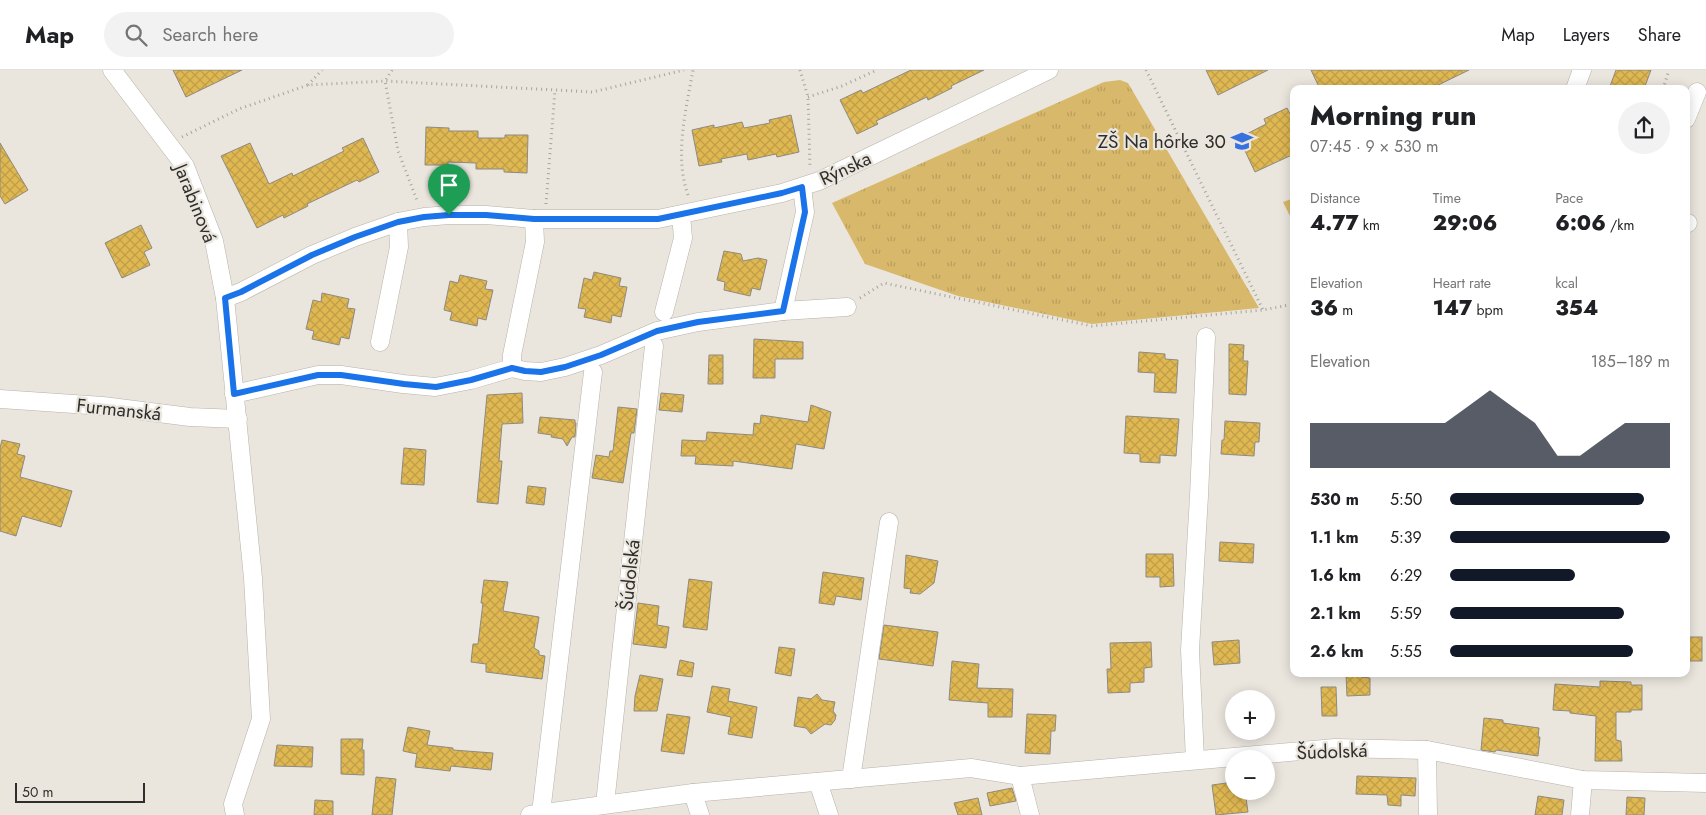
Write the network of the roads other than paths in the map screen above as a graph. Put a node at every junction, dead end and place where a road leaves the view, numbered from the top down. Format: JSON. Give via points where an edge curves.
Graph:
{"nodes":[{"id":1,"x":112,"y":70,"type":"edge"},
{"id":2,"x":1049,"y":70,"type":"edge"},
{"id":3,"x":1582,"y":70,"type":"edge"},
{"id":4,"x":1576,"y":85,"type":"edge"},
{"id":5,"x":1697,"y":92,"type":"dead end"},
{"id":6,"x":1690,"y":109,"type":"edge"},
{"id":7,"x":802,"y":187,"type":"junction"},
{"id":8,"x":687,"y":214,"type":"junction"},
{"id":9,"x":539,"y":219,"type":"junction"},
{"id":10,"x":398,"y":222,"type":"junction"},
{"id":11,"x":225,"y":298,"type":"junction"},
{"id":12,"x":847,"y":307,"type":"road end"},
{"id":13,"x":783,"y":311,"type":"junction"},
{"id":14,"x":664,"y":312,"type":"dead end"},
{"id":15,"x":1206,"y":338,"type":"dead end"},
{"id":16,"x":380,"y":342,"type":"dead end"},
{"id":17,"x":654,"y":346,"type":"dead end"},
{"id":18,"x":512,"y":368,"type":"junction"},
{"id":19,"x":593,"y":372,"type":"dead end"},
{"id":20,"x":234,"y":394,"type":"junction"},
{"id":21,"x":0,"y":399,"type":"edge"},
{"id":22,"x":238,"y":419,"type":"junction"},
{"id":23,"x":889,"y":522,"type":"dead end"},
{"id":24,"x":1427,"y":750,"type":"junction"},
{"id":25,"x":1195,"y":760,"type":"junction"},
{"id":26,"x":1020,"y":776,"type":"junction"},
{"id":27,"x":851,"y":779,"type":"junction"},
{"id":28,"x":1583,"y":780,"type":"junction"},
{"id":29,"x":818,"y":782,"type":"junction"},
{"id":30,"x":1706,"y":784,"type":"edge"},
{"id":31,"x":693,"y":793,"type":"junction"},
{"id":32,"x":605,"y":804,"type":"junction"},
{"id":33,"x":536,"y":814,"type":"edge"},
{"id":34,"x":234,"y":815,"type":"edge"},
{"id":35,"x":700,"y":815,"type":"edge"},
{"id":36,"x":829,"y":815,"type":"edge"},
{"id":37,"x":1030,"y":815,"type":"edge"},
{"id":38,"x":1428,"y":815,"type":"edge"},
{"id":39,"x":1580,"y":815,"type":"edge"}],
"edges":[{"from":1,"to":11,"type":"street","name":"Jarabinová","via":[[185,166],[214,241]]},
{"from":2,"to":7,"type":"street","name":"Rýnska"},
{"from":3,"to":4,"type":"street"},
{"from":5,"to":6,"type":"street"},
{"from":7,"to":8,"type":"street","name":"Rýnska"},
{"from":7,"to":13,"type":"street","via":[[805,212]]},
{"from":8,"to":9,"type":"street","name":"Rýnska","via":[[658,219]]},
{"from":8,"to":14,"type":"street"},
{"from":9,"to":10,"type":"street","name":"Rýnska","via":[[449,215]]},
{"from":9,"to":18,"type":"street"},
{"from":10,"to":11,"type":"street","name":"Rýnska","via":[[312,255]]},
{"from":10,"to":16,"type":"street","via":[[399,247]]},
{"from":11,"to":20,"type":"street","name":"Jarabinová"},
{"from":12,"to":13,"type":"street"},
{"from":13,"to":18,"type":"street","via":[[657,331],[565,367],[541,372]]},
{"from":15,"to":25,"type":"street","via":[[1190,650]]},
{"from":17,"to":32,"type":"street","name":"Šúdolská"},
{"from":18,"to":20,"type":"street","via":[[436,387],[318,375]]},
{"from":19,"to":33,"type":"street","name":"Šúdolská"},
{"from":20,"to":22,"type":"street","name":"Jarabinová"},
{"from":21,"to":22,"type":"street","name":"Furmanská"},
{"from":22,"to":34,"type":"street","name":"Jarabinová","via":[[253,578],[261,719],[233,804]]},
{"from":23,"to":27,"type":"street"},
{"from":24,"to":25,"type":"street","name":"Šúdolská","via":[[1335,748]]},
{"from":24,"to":28,"type":"street","name":"Šúdolská"},
{"from":24,"to":38,"type":"street"},
{"from":25,"to":26,"type":"street","name":"Šúdolská"},
{"from":26,"to":27,"type":"street","name":"Šúdolská","via":[[971,768]]},
{"from":26,"to":37,"type":"street"},
{"from":27,"to":29,"type":"street","name":"Šúdolská"},
{"from":28,"to":30,"type":"street","name":"Šúdolská"},
{"from":28,"to":39,"type":"street"},
{"from":29,"to":31,"type":"street","name":"Šúdolská"},
{"from":29,"to":36,"type":"street"},
{"from":31,"to":32,"type":"street","name":"Šúdolská"},
{"from":31,"to":35,"type":"street"},
{"from":32,"to":33,"type":"street","name":"Šúdolská"}]}
